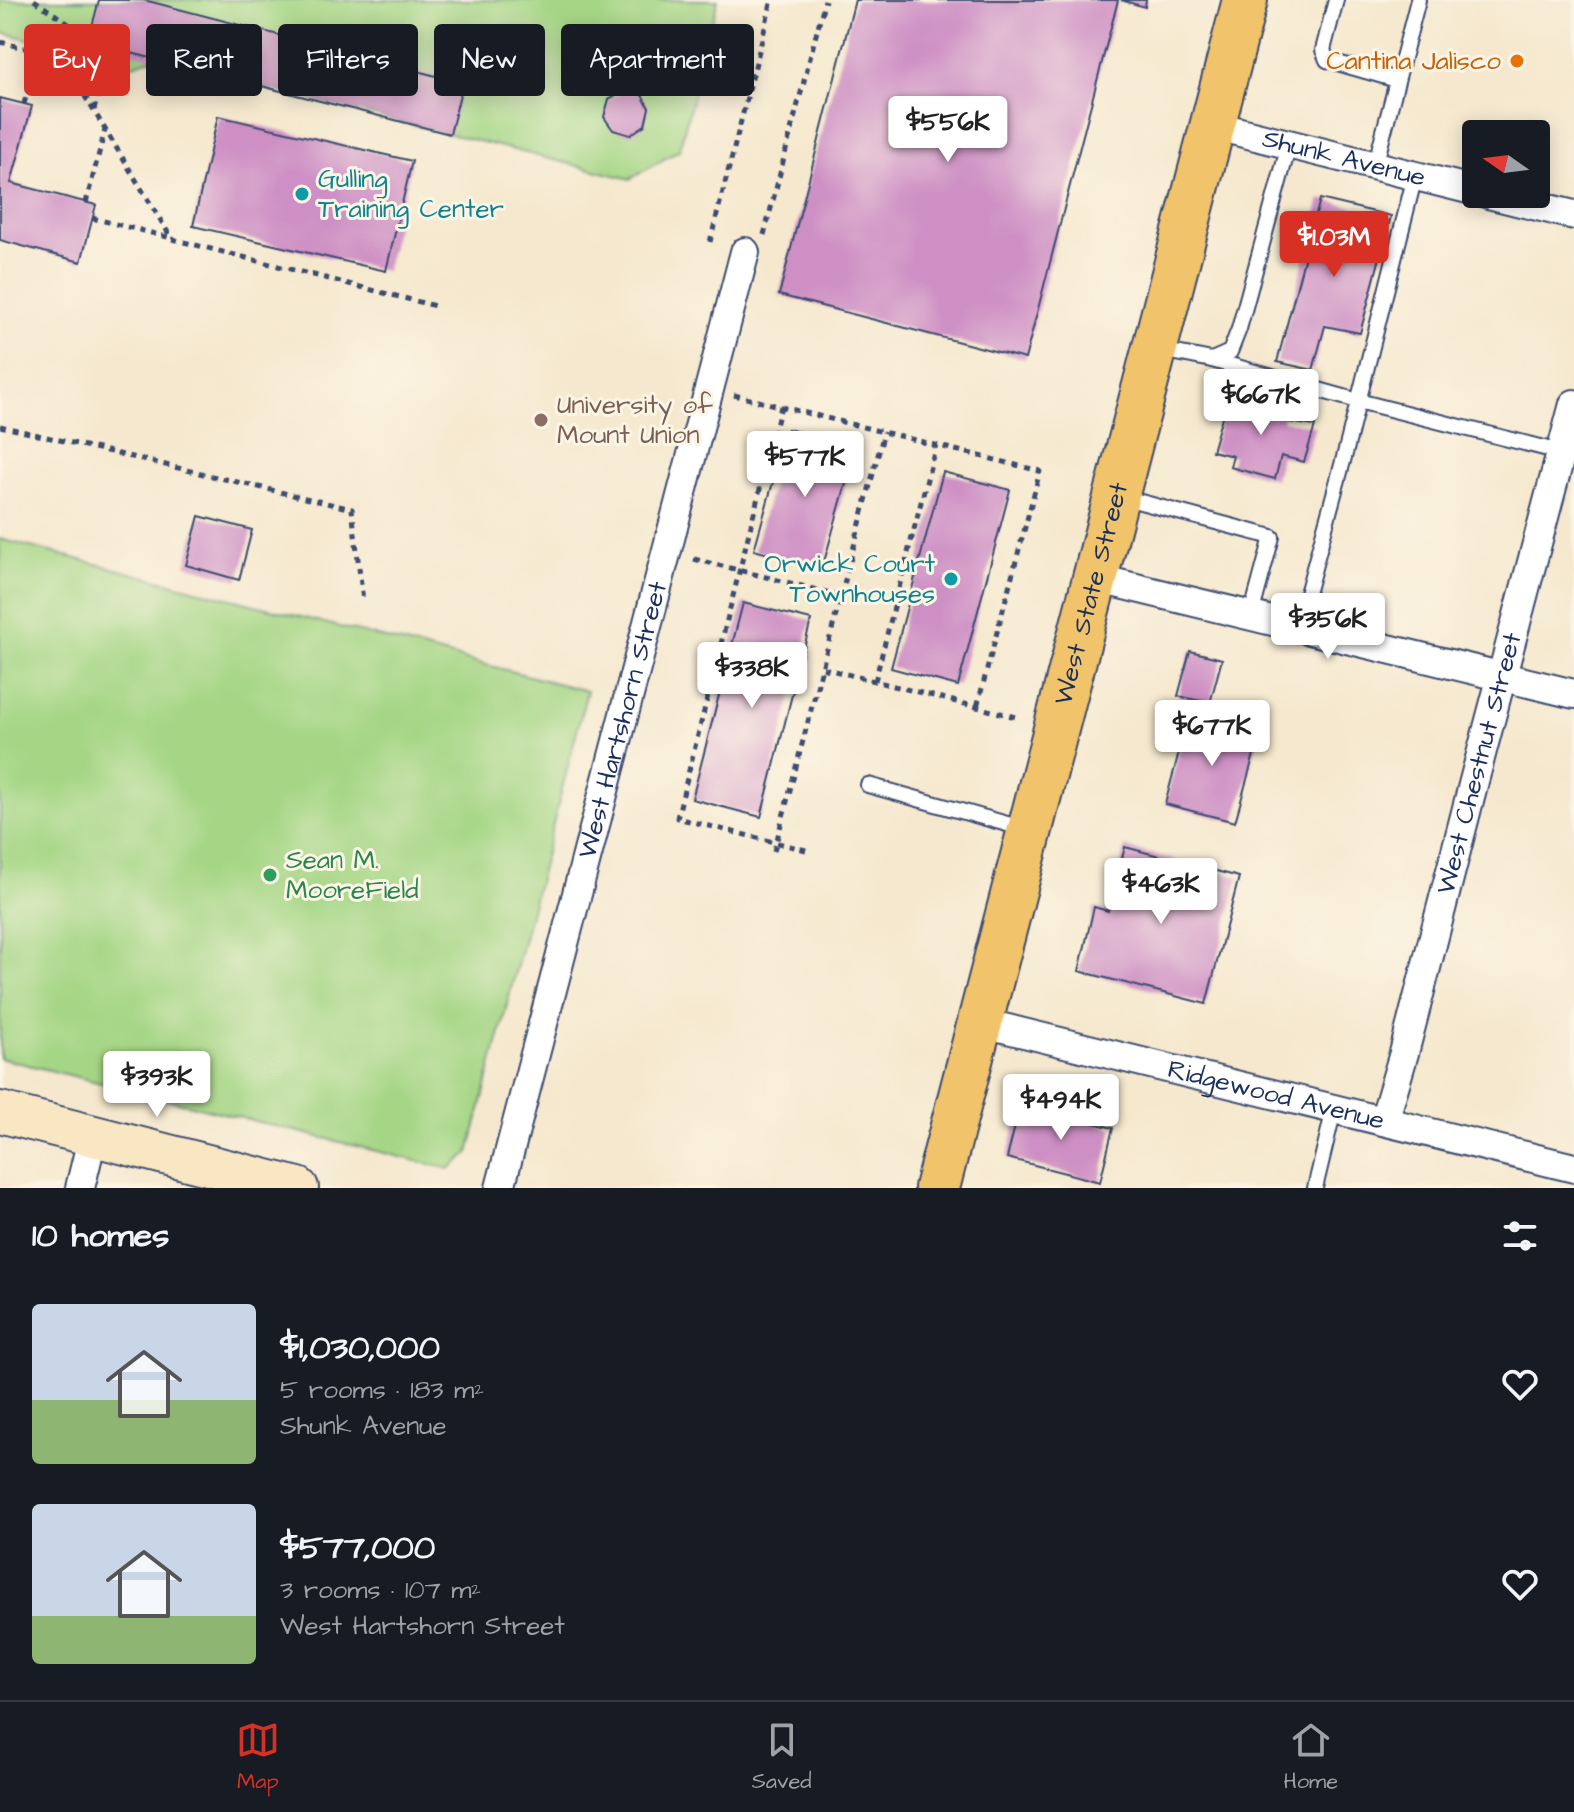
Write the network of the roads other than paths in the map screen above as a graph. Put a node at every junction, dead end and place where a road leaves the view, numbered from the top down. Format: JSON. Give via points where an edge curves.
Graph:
{"nodes":[{"id":1,"x":1245,"y":0,"type":"edge"},
{"id":2,"x":1336,"y":0,"type":"edge"},
{"id":3,"x":1418,"y":0,"type":"edge"},
{"id":4,"x":1397,"y":80,"type":"junction"},
{"id":5,"x":1212,"y":125,"type":"junction"},
{"id":6,"x":1289,"y":145,"type":"junction"},
{"id":7,"x":1375,"y":166,"type":"junction"},
{"id":8,"x":1415,"y":176,"type":"junction"},
{"id":9,"x":1462,"y":188,"type":"edge"},
{"id":10,"x":1545,"y":208,"type":"edge"},
{"id":11,"x":1574,"y":215,"type":"edge"},
{"id":12,"x":745,"y":252,"type":"road end"},
{"id":13,"x":1154,"y":349,"type":"junction"},
{"id":14,"x":1212,"y":360,"type":"junction"},
{"id":15,"x":1358,"y":401,"type":"junction"},
{"id":16,"x":1574,"y":404,"type":"edge"},
{"id":17,"x":1568,"y":454,"type":"edge"},
{"id":18,"x":1116,"y":496,"type":"junction"},
{"id":19,"x":1095,"y":578,"type":"junction"},
{"id":20,"x":1251,"y":615,"type":"junction"},
{"id":21,"x":1298,"y":627,"type":"junction"},
{"id":22,"x":1502,"y":676,"type":"junction"},
{"id":23,"x":1574,"y":694,"type":"edge"},
{"id":24,"x":868,"y":785,"type":"dead end"},
{"id":25,"x":1029,"y":831,"type":"junction"},
{"id":26,"x":979,"y":1022,"type":"junction"},
{"id":27,"x":1334,"y":1109,"type":"junction"},
{"id":28,"x":0,"y":1112,"type":"edge"},
{"id":29,"x":1384,"y":1121,"type":"junction"},
{"id":30,"x":93,"y":1135,"type":"junction"},
{"id":31,"x":1574,"y":1168,"type":"edge"},
{"id":32,"x":80,"y":1188,"type":"edge"},
{"id":33,"x":298,"y":1188,"type":"edge"},
{"id":34,"x":500,"y":1188,"type":"edge"},
{"id":35,"x":937,"y":1188,"type":"edge"},
{"id":36,"x":1315,"y":1188,"type":"edge"}],
"edges":[{"from":1,"to":5,"type":"highway","name":"West State Street"},
{"from":2,"to":4,"type":"lane","via":[[1323,50],[1327,60]]},
{"from":3,"to":4,"type":"lane"},
{"from":4,"to":7,"type":"lane"},
{"from":5,"to":6,"type":"street","name":"Shunk Avenue"},
{"from":5,"to":13,"type":"highway","name":"West State Street"},
{"from":6,"to":7,"type":"street","name":"Shunk Avenue"},
{"from":6,"to":14,"type":"lane","via":[[1239,329],[1230,352]]},
{"from":7,"to":8,"type":"street","name":"Shunk Avenue"},
{"from":8,"to":9,"type":"street","name":"Shunk Avenue"},
{"from":8,"to":15,"type":"lane"},
{"from":10,"to":11,"type":"street"},
{"from":12,"to":34,"type":"street","name":"West Hartshorn Street"},
{"from":13,"to":14,"type":"lane"},
{"from":13,"to":18,"type":"highway","name":"West State Street"},
{"from":14,"to":15,"type":"lane"},
{"from":15,"to":17,"type":"lane"},
{"from":15,"to":21,"type":"lane"},
{"from":16,"to":17,"type":"street","name":"West Chestnut Street"},
{"from":17,"to":22,"type":"street","name":"West Chestnut Street"},
{"from":18,"to":19,"type":"highway","name":"West State Street"},
{"from":18,"to":20,"type":"lane","via":[[1272,537]]},
{"from":19,"to":20,"type":"street"},
{"from":19,"to":25,"type":"highway","name":"West State Street"},
{"from":20,"to":21,"type":"street"},
{"from":21,"to":22,"type":"street"},
{"from":22,"to":23,"type":"street"},
{"from":22,"to":29,"type":"street","name":"West Chestnut Street"},
{"from":24,"to":25,"type":"lane"},
{"from":25,"to":26,"type":"highway","name":"West State Street"},
{"from":26,"to":27,"type":"street","name":"Ridgewood Avenue"},
{"from":26,"to":35,"type":"highway","name":"West State Street"},
{"from":27,"to":29,"type":"street","name":"Ridgewood Avenue"},
{"from":27,"to":36,"type":"lane"},
{"from":28,"to":30,"type":"street"},
{"from":29,"to":31,"type":"street","name":"Ridgewood Avenue"},
{"from":30,"to":32,"type":"street"},
{"from":30,"to":33,"type":"street"}]}
